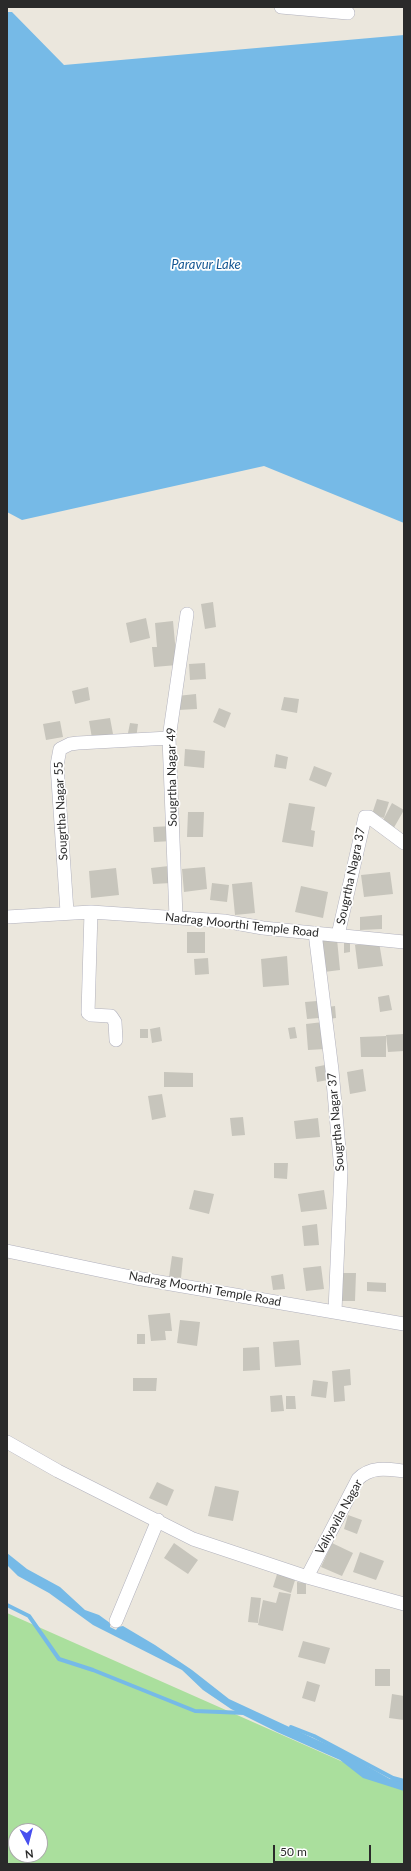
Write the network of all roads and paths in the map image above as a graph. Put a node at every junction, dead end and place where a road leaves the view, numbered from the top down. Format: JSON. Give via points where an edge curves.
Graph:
{"nodes":[{"id":1,"x":281,"y":7,"type":"edge"},
{"id":2,"x":348,"y":13,"type":"dead end"},
{"id":3,"x":187,"y":614,"type":"dead end"},
{"id":4,"x":169,"y":738,"type":"junction"},
{"id":5,"x":404,"y":843,"type":"edge"},
{"id":6,"x":67,"y":912,"type":"junction"},
{"id":7,"x":92,"y":912,"type":"junction"},
{"id":8,"x":7,"y":917,"type":"edge"},
{"id":9,"x":176,"y":917,"type":"junction"},
{"id":10,"x":315,"y":933,"type":"junction"},
{"id":11,"x":338,"y":935,"type":"junction"},
{"id":12,"x":404,"y":942,"type":"edge"},
{"id":13,"x":116,"y":1040,"type":"dead end"},
{"id":14,"x":7,"y":1251,"type":"edge"},
{"id":15,"x":335,"y":1311,"type":"junction"},
{"id":16,"x":404,"y":1324,"type":"edge"},
{"id":17,"x":7,"y":1442,"type":"edge"},
{"id":18,"x":404,"y":1470,"type":"edge"},
{"id":19,"x":158,"y":1520,"type":"junction"},
{"id":20,"x":307,"y":1577,"type":"junction"},
{"id":21,"x":404,"y":1604,"type":"edge"},
{"id":22,"x":116,"y":1621,"type":"dead end"}],
"edges":[{"from":1,"to":2,"type":"street"},
{"from":3,"to":4,"type":"street","name":"Sougrtha Nagar 49"},
{"from":4,"to":6,"type":"street","name":"Sougrtha Nagar 55","via":[[78,743],[60,749],[57,765]]},
{"from":4,"to":9,"type":"street","name":"Sougrtha Nagar 49"},
{"from":5,"to":11,"type":"street","name":"Sougrtha Nagra 37","via":[[366,817]]},
{"from":6,"to":7,"type":"street","name":"Nadrag Moorthi Temple Road"},
{"from":6,"to":8,"type":"street","name":"Nadrag Moorthi Temple Road"},
{"from":7,"to":9,"type":"street","name":"Nadrag Moorthi Temple Road"},
{"from":7,"to":13,"type":"street","via":[[88,1012],[91,1015],[111,1016],[116,1022]]},
{"from":9,"to":10,"type":"street","name":"Nadrag Moorthi Temple Road"},
{"from":10,"to":11,"type":"street","name":"Nadrag Moorthi Temple Road"},
{"from":10,"to":15,"type":"street","name":"Sougrtha Nagar 37","via":[[332,1070],[341,1171]]},
{"from":11,"to":12,"type":"street","name":"Nadrag Moorthi Temple Road"},
{"from":14,"to":15,"type":"street","name":"Nadrag Moorthi Temple Road","via":[[136,1278]]},
{"from":15,"to":16,"type":"street","name":"Nadrag Moorthi Temple Road"},
{"from":17,"to":19,"type":"street","via":[[58,1471]]},
{"from":18,"to":20,"type":"street","name":"Valiyavila Nagar","via":[[373,1470],[365,1472],[358,1479]]},
{"from":19,"to":20,"type":"street","via":[[193,1539]]},
{"from":19,"to":22,"type":"street"},
{"from":20,"to":21,"type":"street"}]}
